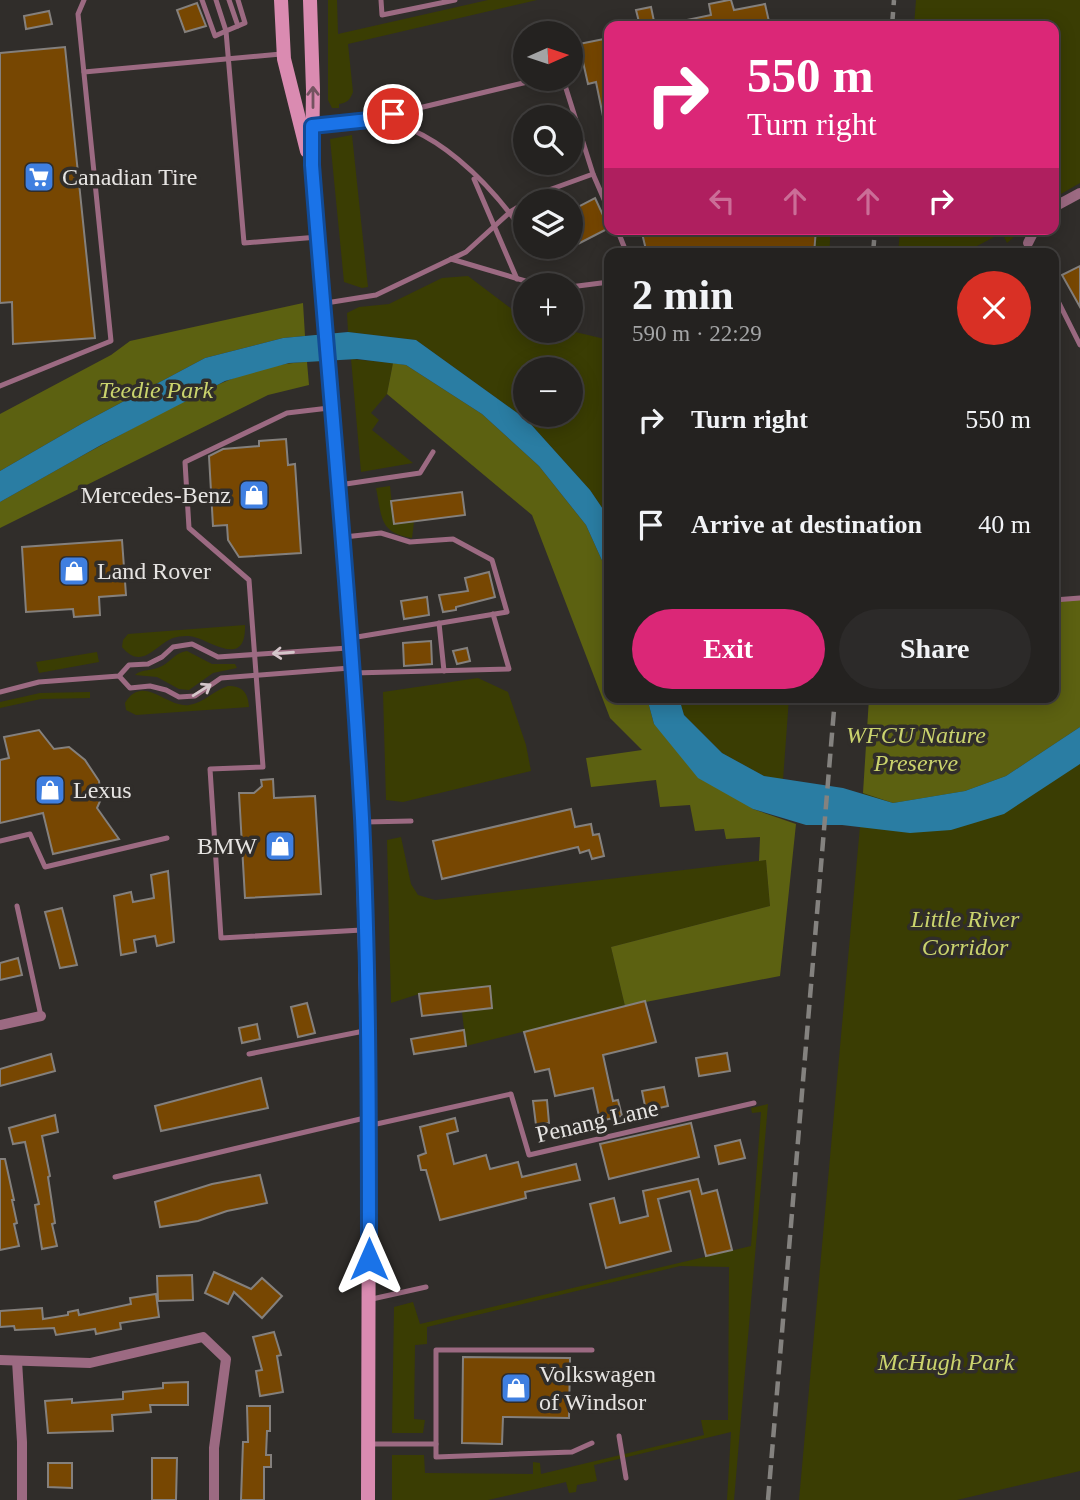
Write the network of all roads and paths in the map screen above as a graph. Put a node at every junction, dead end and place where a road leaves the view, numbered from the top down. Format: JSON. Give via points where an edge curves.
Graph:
{"nodes":[{"id":1,"x":84,"y":0,"type":"edge"},
{"id":2,"x":202,"y":0,"type":"edge"},
{"id":3,"x":216,"y":0,"type":"edge"},
{"id":4,"x":229,"y":0,"type":"edge"},
{"id":5,"x":238,"y":0,"type":"edge"},
{"id":6,"x":281,"y":0,"type":"edge"},
{"id":7,"x":310,"y":0,"type":"edge"},
{"id":8,"x":381,"y":0,"type":"edge"},
{"id":9,"x":455,"y":0,"type":"edge"},
{"id":10,"x":238,"y":26,"type":"junction"},
{"id":11,"x":226,"y":31,"type":"junction"},
{"id":12,"x":284,"y":54,"type":"junction"},
{"id":13,"x":229,"y":59,"type":"junction"},
{"id":14,"x":84,"y":72,"type":"junction"},
{"id":15,"x":513,"y":85,"type":"edge"},
{"id":16,"x":567,"y":91,"type":"edge"},
{"id":17,"x":369,"y":120,"type":"junction"},
{"id":18,"x":312,"y":126,"type":"junction"},
{"id":19,"x":312,"y":165,"type":"junction"},
{"id":20,"x":472,"y":174,"type":"junction"},
{"id":21,"x":593,"y":174,"type":"junction"},
{"id":22,"x":551,"y":189,"type":"edge"},
{"id":23,"x":1080,"y":194,"type":"edge"},
{"id":24,"x":604,"y":199,"type":"edge"},
{"id":25,"x":1059,"y":204,"type":"edge"},
{"id":26,"x":513,"y":210,"type":"edge"},
{"id":27,"x":510,"y":212,"type":"junction"},
{"id":28,"x":513,"y":216,"type":"edge"},
{"id":29,"x":494,"y":226,"type":"junction"},
{"id":30,"x":318,"y":237,"type":"junction"},
{"id":31,"x":451,"y":259,"type":"junction"},
{"id":32,"x":514,"y":273,"type":"edge"},
{"id":33,"x":513,"y":278,"type":"edge"},
{"id":34,"x":604,"y":283,"type":"edge"},
{"id":35,"x":583,"y":285,"type":"edge"},
{"id":36,"x":1059,"y":303,"type":"edge"},
{"id":37,"x":323,"y":304,"type":"junction"},
{"id":38,"x":1080,"y":345,"type":"edge"},
{"id":39,"x":0,"y":386,"type":"edge"},
{"id":40,"x":332,"y":407,"type":"junction"},
{"id":41,"x":433,"y":452,"type":"dead end"},
{"id":42,"x":339,"y":485,"type":"junction"},
{"id":43,"x":343,"y":537,"type":"junction"},
{"id":44,"x":1080,"y":598,"type":"edge"},
{"id":45,"x":1059,"y":600,"type":"edge"},
{"id":46,"x":493,"y":614,"type":"junction"},
{"id":47,"x":439,"y":623,"type":"junction"},
{"id":48,"x":351,"y":643,"type":"junction"},
{"id":49,"x":255,"y":655,"type":"junction"},
{"id":50,"x":353,"y":670,"type":"junction"},
{"id":51,"x":444,"y":671,"type":"junction"},
{"id":52,"x":119,"y":676,"type":"junction"},
{"id":53,"x":257,"y":676,"type":"junction"},
{"id":54,"x":0,"y":692,"type":"edge"},
{"id":55,"x":411,"y":821,"type":"dead end"},
{"id":56,"x":362,"y":822,"type":"junction"},
{"id":57,"x":167,"y":838,"type":"dead end"},
{"id":58,"x":0,"y":841,"type":"edge"},
{"id":59,"x":17,"y":906,"type":"dead end"},
{"id":60,"x":365,"y":930,"type":"junction"},
{"id":61,"x":41,"y":1016,"type":"joint"},
{"id":62,"x":0,"y":1025,"type":"edge"},
{"id":63,"x":367,"y":1030,"type":"junction"},
{"id":64,"x":249,"y":1054,"type":"dead end"},
{"id":65,"x":754,"y":1102,"type":"dead end"},
{"id":66,"x":369,"y":1121,"type":"junction"},
{"id":67,"x":115,"y":1177,"type":"dead end"},
{"id":68,"x":426,"y":1287,"type":"dead end"},
{"id":69,"x":369,"y":1300,"type":"junction"},
{"id":70,"x":592,"y":1350,"type":"dead end"},
{"id":71,"x":0,"y":1360,"type":"edge"},
{"id":72,"x":17,"y":1361,"type":"junction"},
{"id":73,"x":620,"y":1436,"type":"dead end"},
{"id":74,"x":592,"y":1443,"type":"dead end"},
{"id":75,"x":368,"y":1444,"type":"junction"},
{"id":76,"x":436,"y":1444,"type":"junction"},
{"id":77,"x":626,"y":1478,"type":"dead end"},
{"id":78,"x":22,"y":1500,"type":"edge"},
{"id":79,"x":214,"y":1500,"type":"edge"},
{"id":80,"x":368,"y":1500,"type":"edge"}],
"edges":[{"from":1,"to":14,"type":"lane","via":[[78,14]]},
{"from":2,"to":11,"type":"lane","via":[[215,36]]},
{"from":3,"to":11,"type":"lane"},
{"from":4,"to":10,"type":"lane"},
{"from":5,"to":10,"type":"lane","via":[[245,23]]},
{"from":6,"to":12,"type":"main road"},
{"from":18,"to":7,"type":"main road","one_way":true},
{"from":8,"to":9,"type":"lane","via":[[382,15]]},
{"from":10,"to":11,"type":"lane"},
{"from":11,"to":13,"type":"lane"},
{"from":12,"to":13,"type":"lane"},
{"from":12,"to":19,"type":"main road"},
{"from":13,"to":14,"type":"lane"},
{"from":13,"to":30,"type":"lane","via":[[244,243]]},
{"from":14,"to":39,"type":"lane","via":[[111,341]]},
{"from":15,"to":17,"type":"lane"},
{"from":16,"to":21,"type":"lane"},
{"from":17,"to":18,"type":"lane"},
{"from":17,"to":20,"type":"lane","via":[[424,135]]},
{"from":18,"to":19,"type":"main road"},
{"from":19,"to":30,"type":"main road"},
{"from":20,"to":27,"type":"lane"},
{"from":20,"to":29,"type":"lane"},
{"from":21,"to":22,"type":"lane"},
{"from":21,"to":24,"type":"lane"},
{"from":23,"to":25,"type":"street"},
{"from":26,"to":27,"type":"lane"},
{"from":27,"to":28,"type":"lane"},
{"from":27,"to":29,"type":"lane"},
{"from":29,"to":31,"type":"lane","via":[[466,252]]},
{"from":29,"to":32,"type":"lane"},
{"from":30,"to":37,"type":"main road"},
{"from":31,"to":33,"type":"lane"},
{"from":31,"to":37,"type":"lane","via":[[376,295]]},
{"from":34,"to":35,"type":"lane"},
{"from":36,"to":38,"type":"lane"},
{"from":37,"to":40,"type":"main road"},
{"from":40,"to":42,"type":"main road"},
{"from":40,"to":49,"type":"lane","via":[[287,413],[185,462],[189,528],[249,580]]},
{"from":41,"to":42,"type":"lane","via":[[420,472]]},
{"from":42,"to":43,"type":"main road"},
{"from":43,"to":46,"type":"lane","via":[[381,533],[410,542],[453,539],[492,560],[507,612]]},
{"from":43,"to":48,"type":"main road"},
{"from":44,"to":45,"type":"lane"},
{"from":46,"to":47,"type":"lane"},
{"from":46,"to":51,"type":"lane","via":[[509,669]]},
{"from":47,"to":48,"type":"lane"},
{"from":47,"to":51,"type":"lane"},
{"from":48,"to":49,"type":"lane","one_way":true},
{"from":48,"to":50,"type":"main road"},
{"from":49,"to":52,"type":"lane","via":[[218,657],[192,644],[173,647],[148,664],[129,665]]},
{"from":49,"to":53,"type":"lane"},
{"from":50,"to":51,"type":"lane"},
{"from":50,"to":53,"type":"lane"},
{"from":50,"to":56,"type":"main road"},
{"from":52,"to":53,"type":"lane","one_way":true,"via":[[130,688],[150,686],[179,697],[195,696],[221,678]]},
{"from":52,"to":54,"type":"lane","via":[[38,682]]},
{"from":53,"to":60,"type":"lane","via":[[263,767],[210,769],[222,938]]},
{"from":55,"to":56,"type":"lane"},
{"from":56,"to":60,"type":"main road"},
{"from":57,"to":58,"type":"lane","via":[[45,867],[30,834]]},
{"from":59,"to":61,"type":"lane"},
{"from":60,"to":63,"type":"main road"},
{"from":61,"to":62,"type":"street"},
{"from":63,"to":64,"type":"lane"},
{"from":63,"to":66,"type":"main road"},
{"from":65,"to":66,"type":"lane","name":"Penang Lane","via":[[529,1155],[511,1094]]},
{"from":66,"to":67,"type":"lane"},
{"from":66,"to":69,"type":"main road"},
{"from":68,"to":69,"type":"lane"},
{"from":69,"to":75,"type":"main road"},
{"from":70,"to":76,"type":"lane","via":[[436,1350]]},
{"from":71,"to":72,"type":"street"},
{"from":72,"to":78,"type":"street"},
{"from":72,"to":79,"type":"street","via":[[90,1363],[203,1337],[226,1359],[214,1448]]},
{"from":73,"to":77,"type":"lane"},
{"from":74,"to":76,"type":"lane","via":[[572,1452],[436,1457]]},
{"from":75,"to":76,"type":"lane"},
{"from":75,"to":80,"type":"main road"}]}
